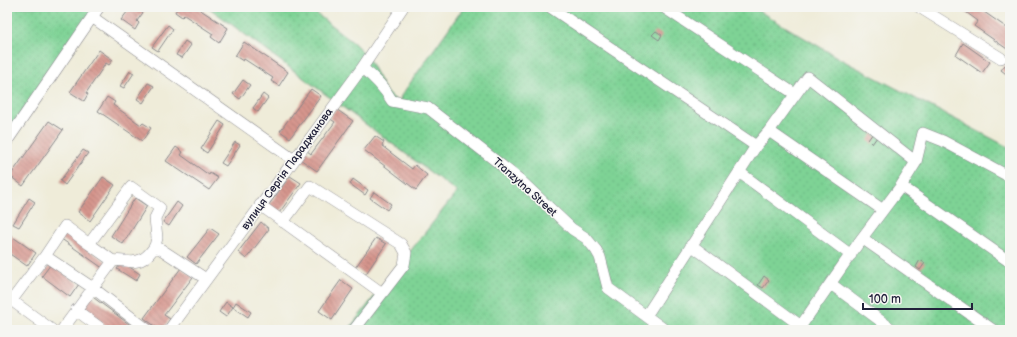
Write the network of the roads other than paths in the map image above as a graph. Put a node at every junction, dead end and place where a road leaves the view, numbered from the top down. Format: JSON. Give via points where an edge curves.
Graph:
{"nodes":[{"id":1,"x":99,"y":7,"type":"edge"},
{"id":2,"x":403,"y":7,"type":"edge"},
{"id":3,"x":550,"y":7,"type":"edge"},
{"id":4,"x":663,"y":7,"type":"edge"},
{"id":5,"x":919,"y":7,"type":"edge"},
{"id":6,"x":92,"y":17,"type":"junction"},
{"id":7,"x":1001,"y":58,"type":"dead end"},
{"id":8,"x":362,"y":68,"type":"junction"},
{"id":9,"x":795,"y":94,"type":"junction"},
{"id":10,"x":769,"y":131,"type":"junction"},
{"id":11,"x":7,"y":141,"type":"edge"},
{"id":12,"x":756,"y":146,"type":"junction"},
{"id":13,"x":294,"y":160,"type":"junction"},
{"id":14,"x":916,"y":162,"type":"junction"},
{"id":15,"x":739,"y":172,"type":"junction"},
{"id":16,"x":1010,"y":178,"type":"edge"},
{"id":17,"x":901,"y":186,"type":"junction"},
{"id":18,"x":260,"y":205,"type":"junction"},
{"id":19,"x":883,"y":210,"type":"junction"},
{"id":20,"x":283,"y":222,"type":"junction"},
{"id":21,"x":862,"y":238,"type":"junction"},
{"id":22,"x":89,"y":244,"type":"junction"},
{"id":23,"x":691,"y":245,"type":"junction"},
{"id":24,"x":155,"y":246,"type":"junction"},
{"id":25,"x":850,"y":255,"type":"junction"},
{"id":26,"x":45,"y":256,"type":"junction"},
{"id":27,"x":113,"y":261,"type":"junction"},
{"id":28,"x":1010,"y":262,"type":"edge"},
{"id":29,"x":206,"y":279,"type":"junction"},
{"id":30,"x":831,"y":284,"type":"junction"},
{"id":31,"x":92,"y":288,"type":"junction"},
{"id":32,"x":382,"y":293,"type":"junction"},
{"id":33,"x":9,"y":299,"type":"edge"},
{"id":34,"x":76,"y":310,"type":"junction"},
{"id":35,"x":646,"y":316,"type":"junction"},
{"id":36,"x":800,"y":328,"type":"edge"},
{"id":37,"x":52,"y":330,"type":"edge"},
{"id":38,"x":62,"y":330,"type":"edge"},
{"id":39,"x":103,"y":330,"type":"edge"},
{"id":40,"x":148,"y":330,"type":"edge"},
{"id":41,"x":168,"y":330,"type":"edge"},
{"id":42,"x":354,"y":330,"type":"edge"},
{"id":43,"x":665,"y":330,"type":"edge"},
{"id":44,"x":893,"y":330,"type":"edge"},
{"id":45,"x":993,"y":330,"type":"edge"}],
"edges":[{"from":1,"to":6,"type":"street"},
{"from":2,"to":8,"type":"street","name":"вулиця Сергія Параджанова"},
{"from":3,"to":12,"type":"street"},
{"from":4,"to":9,"type":"street"},
{"from":5,"to":7,"type":"street"},
{"from":6,"to":11,"type":"street"},
{"from":6,"to":13,"type":"street"},
{"from":8,"to":13,"type":"street","name":"вулиця Сергія Параджанова"},
{"from":8,"to":35,"type":"street","name":"Tranzytna Street","via":[[373,77],[392,101],[428,108],[519,179],[572,229],[586,238],[600,257],[608,288]]},
{"from":9,"to":10,"type":"street"},
{"from":9,"to":14,"type":"street","via":[[808,76]]},
{"from":10,"to":12,"type":"street"},
{"from":10,"to":19,"type":"street"},
{"from":12,"to":15,"type":"street"},
{"from":13,"to":18,"type":"street","name":"вулиця Сергія Параджанова"},
{"from":14,"to":16,"type":"street","via":[[922,133],[943,141]]},
{"from":14,"to":17,"type":"street"},
{"from":15,"to":23,"type":"street"},
{"from":15,"to":25,"type":"street"},
{"from":17,"to":19,"type":"street"},
{"from":17,"to":28,"type":"street"},
{"from":18,"to":20,"type":"street"},
{"from":18,"to":29,"type":"street","name":"вулиця Сергія Параджанова"},
{"from":19,"to":21,"type":"street"},
{"from":20,"to":32,"type":"street"},
{"from":20,"to":32,"type":"street","via":[[310,186],[401,244],[406,253],[404,265]]},
{"from":21,"to":25,"type":"street"},
{"from":21,"to":45,"type":"street"},
{"from":22,"to":24,"type":"street","via":[[131,187],[160,208],[155,218]]},
{"from":22,"to":26,"type":"street","via":[[65,226]]},
{"from":22,"to":27,"type":"street"},
{"from":23,"to":35,"type":"street"},
{"from":23,"to":36,"type":"street"},
{"from":24,"to":27,"type":"street","via":[[142,260]]},
{"from":24,"to":29,"type":"street"},
{"from":25,"to":30,"type":"street"},
{"from":26,"to":31,"type":"street"},
{"from":26,"to":33,"type":"street"},
{"from":27,"to":31,"type":"street"},
{"from":29,"to":41,"type":"street","name":"вулиця Сергія Параджанова"},
{"from":30,"to":36,"type":"street"},
{"from":30,"to":44,"type":"street"},
{"from":31,"to":34,"type":"street"},
{"from":31,"to":40,"type":"street"},
{"from":32,"to":42,"type":"street"},
{"from":33,"to":37,"type":"street"},
{"from":34,"to":38,"type":"street"},
{"from":34,"to":39,"type":"street"},
{"from":35,"to":43,"type":"street","name":"Tranzytna Street"}]}
